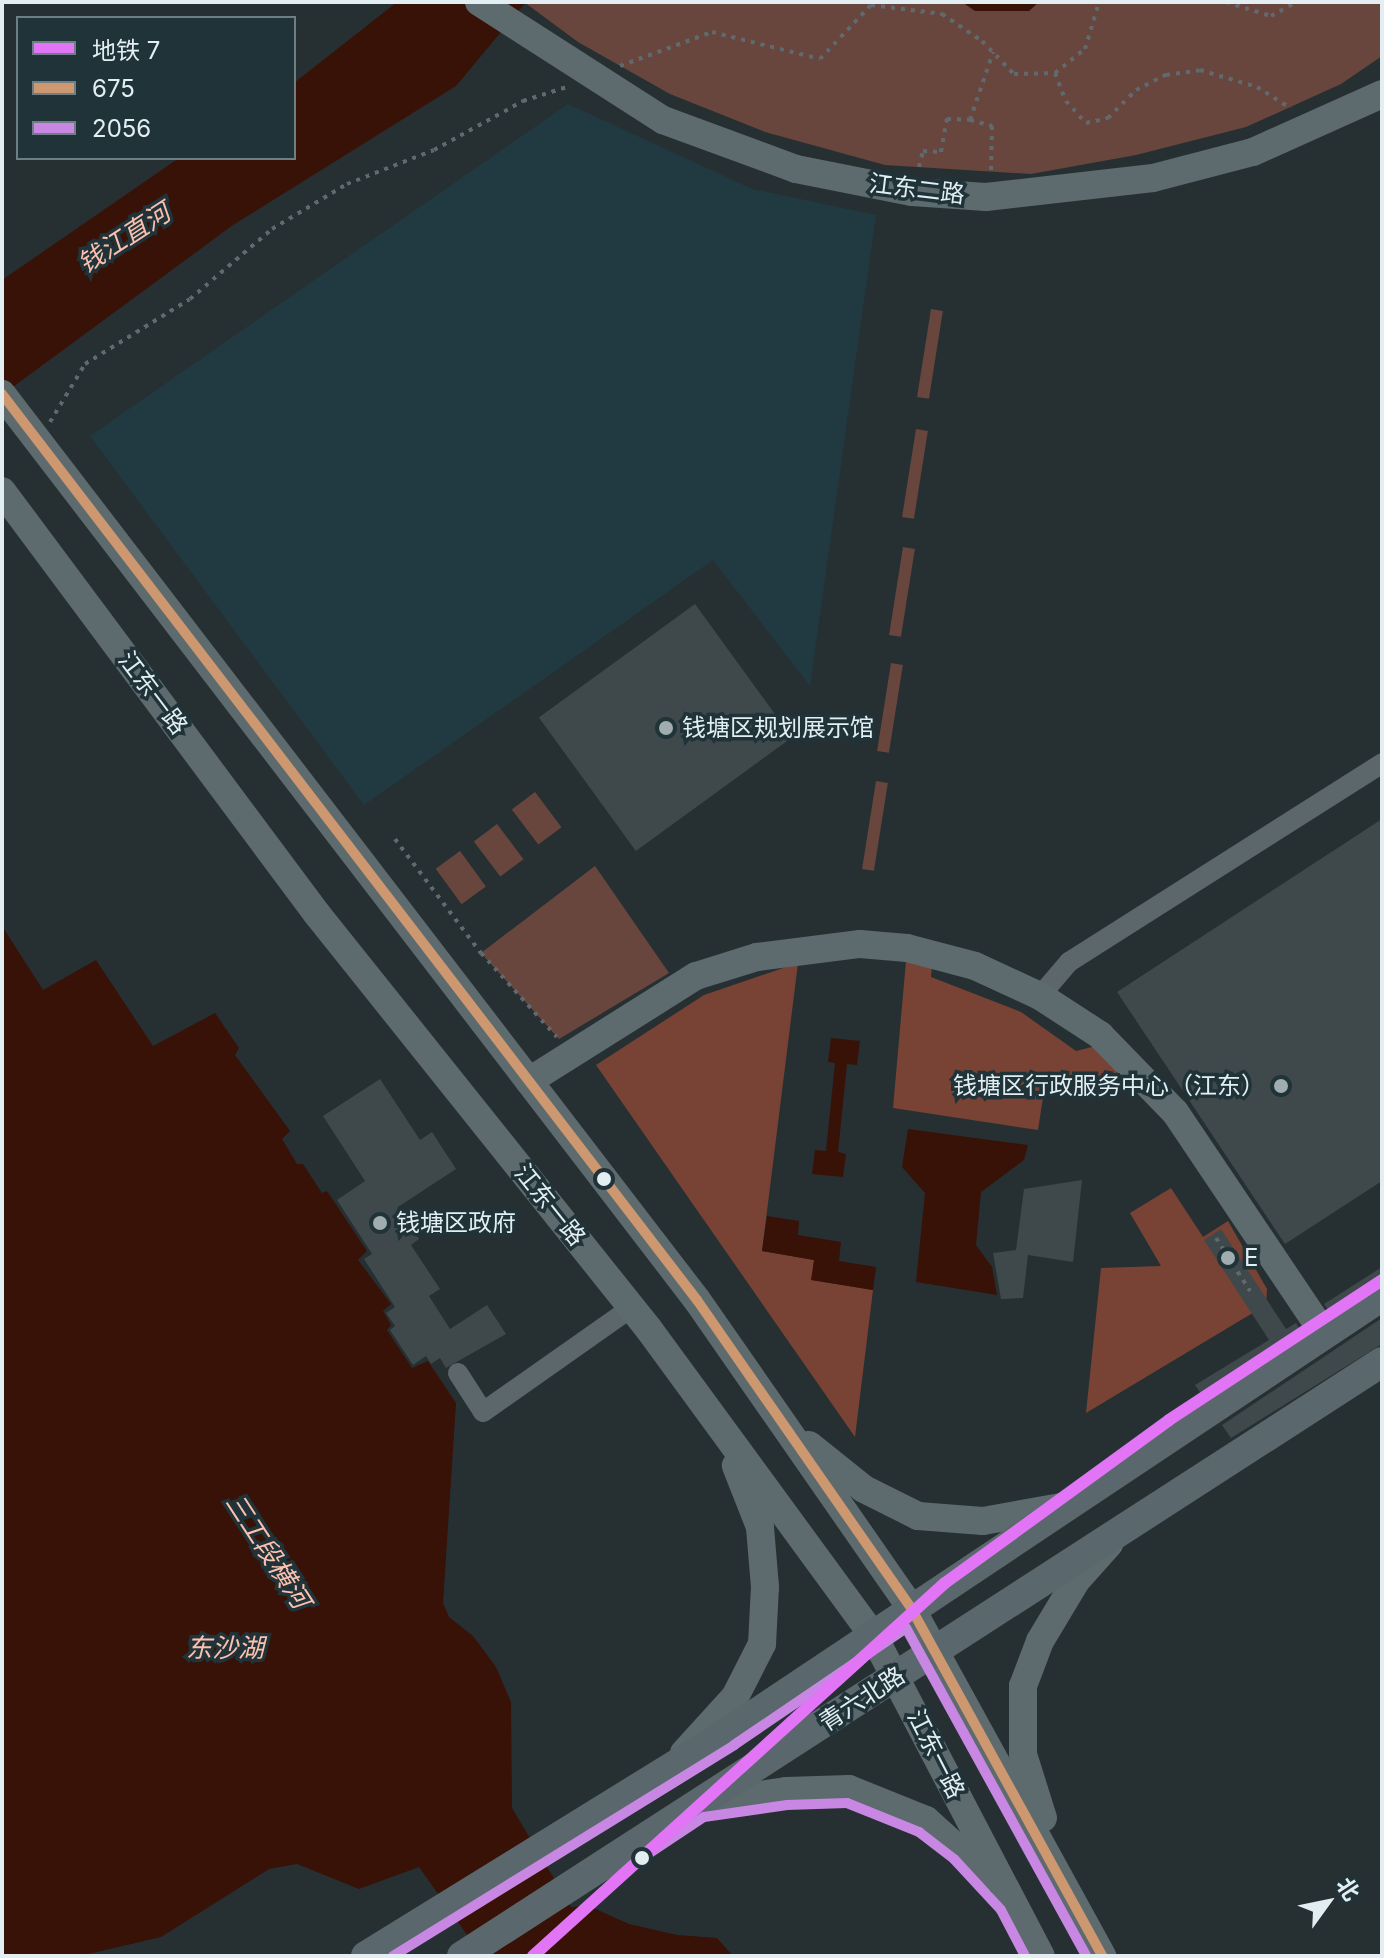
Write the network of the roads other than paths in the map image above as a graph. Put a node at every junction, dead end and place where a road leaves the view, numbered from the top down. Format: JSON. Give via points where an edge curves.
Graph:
{"nodes":[{"id":1,"x":479,"y":2,"type":"edge"},
{"id":2,"x":1382,"y":94,"type":"edge"},
{"id":3,"x":4,"y":397,"type":"edge"},
{"id":4,"x":2,"y":491,"type":"edge"},
{"id":5,"x":1382,"y":763,"type":"edge"},
{"id":6,"x":1040,"y":996,"type":"junction"},
{"id":7,"x":529,"y":1081,"type":"junction"},
{"id":8,"x":1382,"y":1296,"type":"edge"},
{"id":9,"x":631,"y":1308,"type":"junction"},
{"id":10,"x":1324,"y":1334,"type":"junction"},
{"id":11,"x":1382,"y":1362,"type":"edge"},
{"id":12,"x":458,"y":1373,"type":"dead end"},
{"id":13,"x":785,"y":1426,"type":"junction"},
{"id":14,"x":723,"y":1431,"type":"junction"},
{"id":15,"x":1061,"y":1507,"type":"junction"},
{"id":16,"x":1115,"y":1537,"type":"junction"},
{"id":17,"x":911,"y":1608,"type":"junction"},
{"id":18,"x":873,"y":1635,"type":"junction"},
{"id":19,"x":937,"y":1651,"type":"junction"},
{"id":20,"x":896,"y":1678,"type":"junction"},
{"id":21,"x":672,"y":1767,"type":"junction"},
{"id":22,"x":699,"y":1804,"type":"junction"},
{"id":23,"x":1062,"y":1879,"type":"junction"},
{"id":24,"x":1013,"y":1902,"type":"junction"},
{"id":25,"x":465,"y":1954,"type":"edge"},
{"id":26,"x":366,"y":1956,"type":"edge"},
{"id":27,"x":1041,"y":1956,"type":"edge"},
{"id":28,"x":1102,"y":1956,"type":"edge"}],
"edges":[{"from":1,"to":2,"type":"main road","name":"江东二路","via":[[663,120],[796,169],[912,192],[986,197],[1153,178],[1253,152]]},
{"from":3,"to":7,"type":"main road","name":"江东一路"},
{"from":4,"to":9,"type":"main road","name":"江东一路","via":[[317,914]]},
{"from":5,"to":6,"type":"street","via":[[1069,962]]},
{"from":6,"to":7,"type":"main road","via":[[975,966],[907,948],[799,948],[696,976]]},
{"from":6,"to":10,"type":"main road","via":[[1100,1035],[1175,1112]]},
{"from":7,"to":13,"type":"main road","name":"江东一路","via":[[697,1300]]},
{"from":8,"to":10,"type":"main road","name":"青六北路"},
{"from":9,"to":12,"type":"street","via":[[487,1419]]},
{"from":9,"to":14,"type":"main road","name":"江东一路"},
{"from":10,"to":15,"type":"main road","name":"青六北路"},
{"from":11,"to":16,"type":"main road","name":"青六北路"},
{"from":13,"to":15,"type":"main road","via":[[864,1489],[918,1516],[983,1521]]},
{"from":13,"to":17,"type":"main road","name":"江东一路"},
{"from":14,"to":18,"type":"main road","name":"江东一路"},
{"from":14,"to":21,"type":"main road","via":[[760,1527],[762,1644],[735,1697]]},
{"from":15,"to":17,"type":"main road","name":"青六北路"},
{"from":16,"to":19,"type":"main road","name":"青六北路"},
{"from":16,"to":23,"type":"main road","via":[[1076,1581],[1040,1641],[1023,1686],[1023,1754]]},
{"from":17,"to":18,"type":"main road","name":"青六北路"},
{"from":17,"to":19,"type":"main road","name":"江东一路"},
{"from":18,"to":20,"type":"main road","name":"江东一路"},
{"from":18,"to":21,"type":"main road","name":"青六北路"},
{"from":19,"to":20,"type":"main road","name":"青六北路"},
{"from":19,"to":23,"type":"main road","name":"江东一路"},
{"from":20,"to":22,"type":"main road","name":"青六北路"},
{"from":20,"to":24,"type":"main road","name":"江东一路"},
{"from":21,"to":26,"type":"main road","name":"青六北路"},
{"from":22,"to":24,"type":"main road","via":[[786,1791],[849,1789],[926,1820],[963,1849]]},
{"from":22,"to":25,"type":"main road","name":"青六北路"},
{"from":23,"to":28,"type":"main road","name":"江东一路"},
{"from":24,"to":27,"type":"main road","name":"江东一路"}]}
